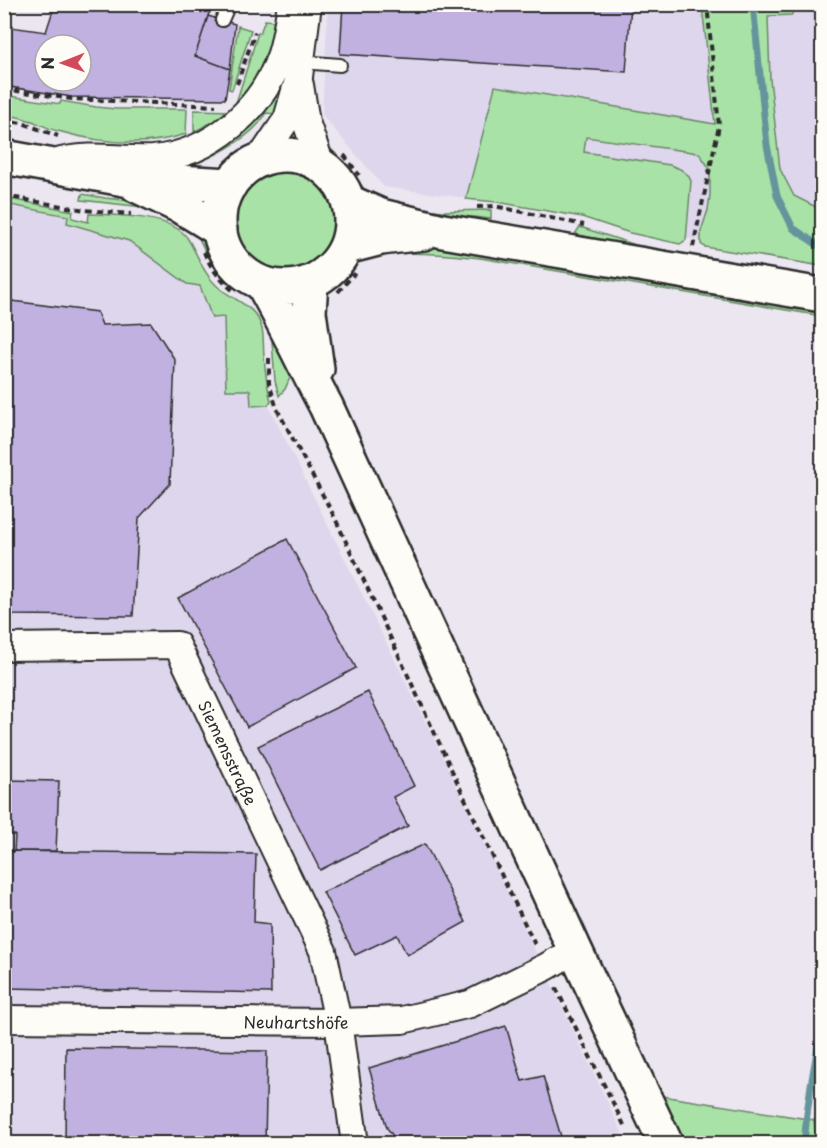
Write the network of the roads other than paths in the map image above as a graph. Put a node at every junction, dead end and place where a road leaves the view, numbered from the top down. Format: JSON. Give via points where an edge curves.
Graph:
{"nodes":[{"id":1,"x":229,"y":4,"type":"edge"},
{"id":2,"x":291,"y":4,"type":"edge"},
{"id":3,"x":308,"y":4,"type":"edge"},
{"id":4,"x":222,"y":20,"type":"dead end"},
{"id":5,"x":339,"y":65,"type":"dead end"},
{"id":6,"x":300,"y":69,"type":"junction"},
{"id":7,"x":57,"y":151,"type":"junction"},
{"id":8,"x":4,"y":157,"type":"edge"},
{"id":9,"x":260,"y":159,"type":"junction"},
{"id":10,"x":332,"y":160,"type":"junction"},
{"id":11,"x":124,"y":179,"type":"junction"},
{"id":12,"x":230,"y":185,"type":"junction"},
{"id":13,"x":357,"y":192,"type":"junction"},
{"id":14,"x":443,"y":231,"type":"junction"},
{"id":15,"x":211,"y":239,"type":"junction"},
{"id":16,"x":353,"y":257,"type":"junction"},
{"id":17,"x":253,"y":291,"type":"junction"},
{"id":18,"x":822,"y":295,"type":"edge"},
{"id":19,"x":310,"y":297,"type":"junction"},
{"id":20,"x":326,"y":406,"type":"junction"},
{"id":21,"x":4,"y":647,"type":"edge"},
{"id":22,"x":575,"y":950,"type":"junction"},
{"id":23,"x":4,"y":1019,"type":"edge"},
{"id":24,"x":338,"y":1022,"type":"junction"},
{"id":25,"x":355,"y":1143,"type":"edge"},
{"id":26,"x":666,"y":1143,"type":"edge"}],
"edges":[{"from":1,"to":4,"type":"lane"},
{"from":2,"to":7,"type":"street","via":[[281,54],[272,76],[258,99],[224,132],[193,149],[152,159],[103,156],[68,160]]},
{"from":3,"to":6,"type":"street"},
{"from":5,"to":6,"type":"lane"},
{"from":6,"to":9,"type":"street","via":[[287,119]]},
{"from":6,"to":10,"type":"street","via":[[306,122]]},
{"from":7,"to":8,"type":"main road"},
{"from":7,"to":11,"type":"main road"},
{"from":9,"to":10,"type":"main road","via":[[280,155]]},
{"from":9,"to":12,"type":"main road"},
{"from":10,"to":13,"type":"main road","via":[[333,175],[342,188]]},
{"from":11,"to":12,"type":"main road"},
{"from":11,"to":15,"type":"main road","via":[[184,208]]},
{"from":12,"to":15,"type":"main road"},
{"from":13,"to":14,"type":"main road","via":[[381,216]]},
{"from":13,"to":16,"type":"main road","via":[[350,232]]},
{"from":14,"to":16,"type":"main road","via":[[381,238]]},
{"from":14,"to":18,"type":"main road"},
{"from":15,"to":17,"type":"main road","via":[[225,247],[247,275]]},
{"from":16,"to":19,"type":"main road","via":[[337,262]]},
{"from":17,"to":19,"type":"main road","via":[[295,286]]},
{"from":17,"to":20,"type":"main road","via":[[283,320]]},
{"from":19,"to":20,"type":"main road","via":[[315,360]]},
{"from":20,"to":22,"type":"main road"},
{"from":21,"to":24,"type":"street","name":"Siemensstraße","via":[[177,645],[323,951]]},
{"from":22,"to":24,"type":"street","name":"Neuhartshöfe","via":[[470,1004],[402,1020]]},
{"from":22,"to":26,"type":"main road"},
{"from":23,"to":24,"type":"street","name":"Neuhartshöfe"},
{"from":24,"to":25,"type":"street"}]}
